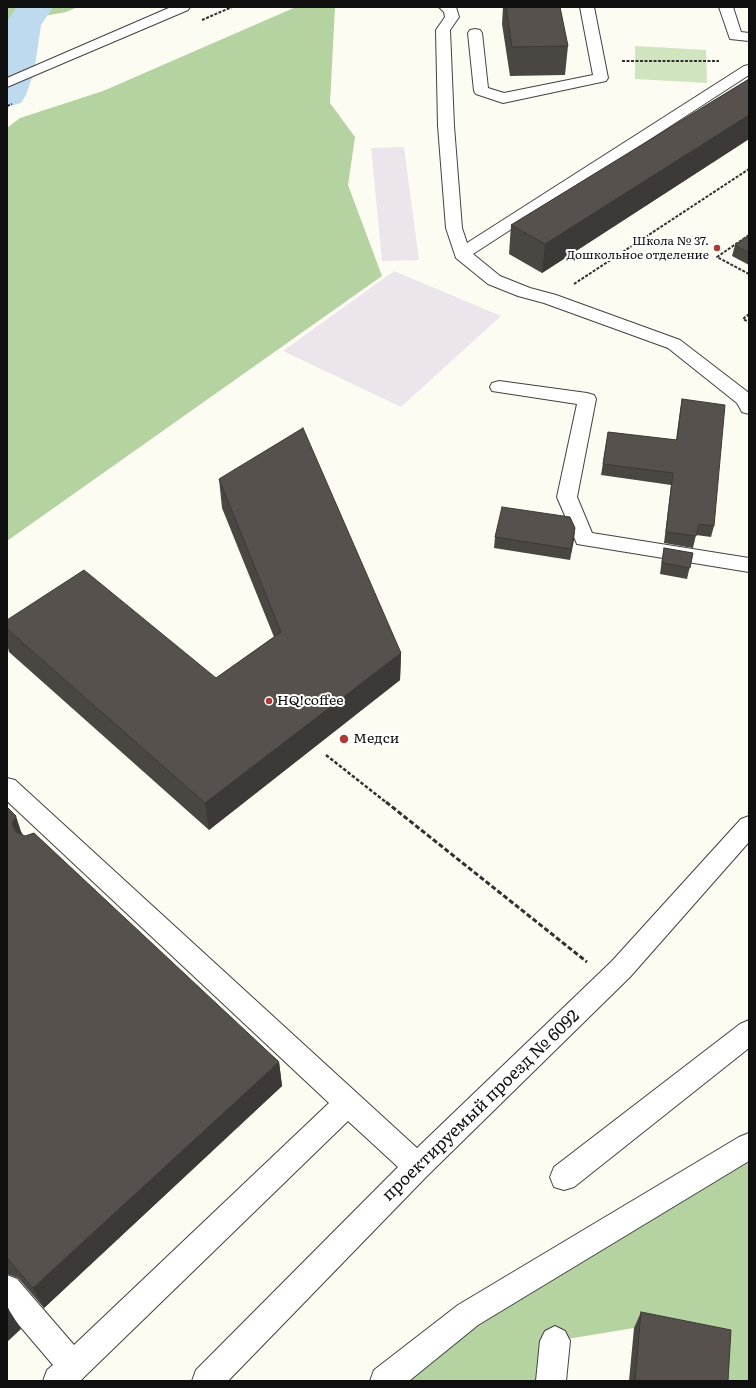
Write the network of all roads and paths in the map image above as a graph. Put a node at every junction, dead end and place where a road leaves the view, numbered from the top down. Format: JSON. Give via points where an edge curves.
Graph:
{"nodes":[{"id":1,"x":183,"y":7,"type":"edge"},
{"id":2,"x":446,"y":7,"type":"edge"},
{"id":3,"x":587,"y":7,"type":"edge"},
{"id":4,"x":726,"y":7,"type":"edge"},
{"id":5,"x":475,"y":33,"type":"dead end"},
{"id":6,"x":749,"y":37,"type":"edge"},
{"id":7,"x":597,"y":60,"type":"junction"},
{"id":8,"x":721,"y":62,"type":"dead end"},
{"id":9,"x":749,"y":69,"type":"edge"},
{"id":10,"x":7,"y":83,"type":"edge"},
{"id":11,"x":749,"y":169,"type":"edge"},
{"id":12,"x":749,"y":235,"type":"edge"},
{"id":13,"x":462,"y":254,"type":"junction"},
{"id":14,"x":749,"y":274,"type":"edge"},
{"id":15,"x":550,"y":299,"type":"junction"},
{"id":16,"x":749,"y":314,"type":"edge"},
{"id":17,"x":749,"y":322,"type":"edge"},
{"id":18,"x":499,"y":387,"type":"dead end"},
{"id":19,"x":749,"y":408,"type":"edge"},
{"id":20,"x":749,"y":565,"type":"edge"},
{"id":21,"x":326,"y":755,"type":"dead end"},
{"id":22,"x":7,"y":787,"type":"edge"},
{"id":23,"x":749,"y":826,"type":"edge"},
{"id":24,"x":609,"y":981,"type":"junction"},
{"id":25,"x":749,"y":1032,"type":"edge"},
{"id":26,"x":348,"y":1102,"type":"junction"},
{"id":27,"x":749,"y":1146,"type":"edge"},
{"id":28,"x":417,"y":1167,"type":"junction"},
{"id":29,"x":564,"y":1177,"type":"dead end"},
{"id":30,"x":7,"y":1289,"type":"edge"},
{"id":31,"x":555,"y":1341,"type":"dead end"},
{"id":32,"x":66,"y":1374,"type":"edge"},
{"id":33,"x":207,"y":1381,"type":"edge"},
{"id":34,"x":385,"y":1381,"type":"edge"},
{"id":35,"x":551,"y":1381,"type":"edge"}],
"edges":[{"from":1,"to":10,"type":"street"},
{"from":2,"to":13,"type":"street","via":[[451,10],[452,18],[443,30],[446,126],[454,228]]},
{"from":3,"to":7,"type":"street"},
{"from":4,"to":6,"type":"street","via":[[735,36]]},
{"from":5,"to":7,"type":"street","via":[[481,91],[503,98],[601,78]]},
{"from":7,"to":8,"type":"path"},
{"from":9,"to":13,"type":"street"},
{"from":11,"to":15,"type":"path"},
{"from":12,"to":14,"type":"path","via":[[717,257]]},
{"from":13,"to":15,"type":"street","via":[[494,280]]},
{"from":15,"to":19,"type":"street","via":[[674,344],[744,399]]},
{"from":16,"to":17,"type":"path","via":[[743,319]]},
{"from":18,"to":20,"type":"street","via":[[587,398],[567,497],[584,539]]},
{"from":21,"to":24,"type":"path"},
{"from":22,"to":26,"type":"street","via":[[49,840]]},
{"from":23,"to":24,"type":"street","name":"проектируемый проезд № 6092"},
{"from":24,"to":28,"type":"street","name":"проектируемый проезд № 6092"},
{"from":25,"to":29,"type":"street"},
{"from":26,"to":28,"type":"street"},
{"from":26,"to":32,"type":"street"},
{"from":27,"to":34,"type":"street","via":[[468,1315]]},
{"from":28,"to":33,"type":"street","name":"проектируемый проезд № 6092"},
{"from":30,"to":32,"type":"street"},
{"from":31,"to":35,"type":"street"}]}
